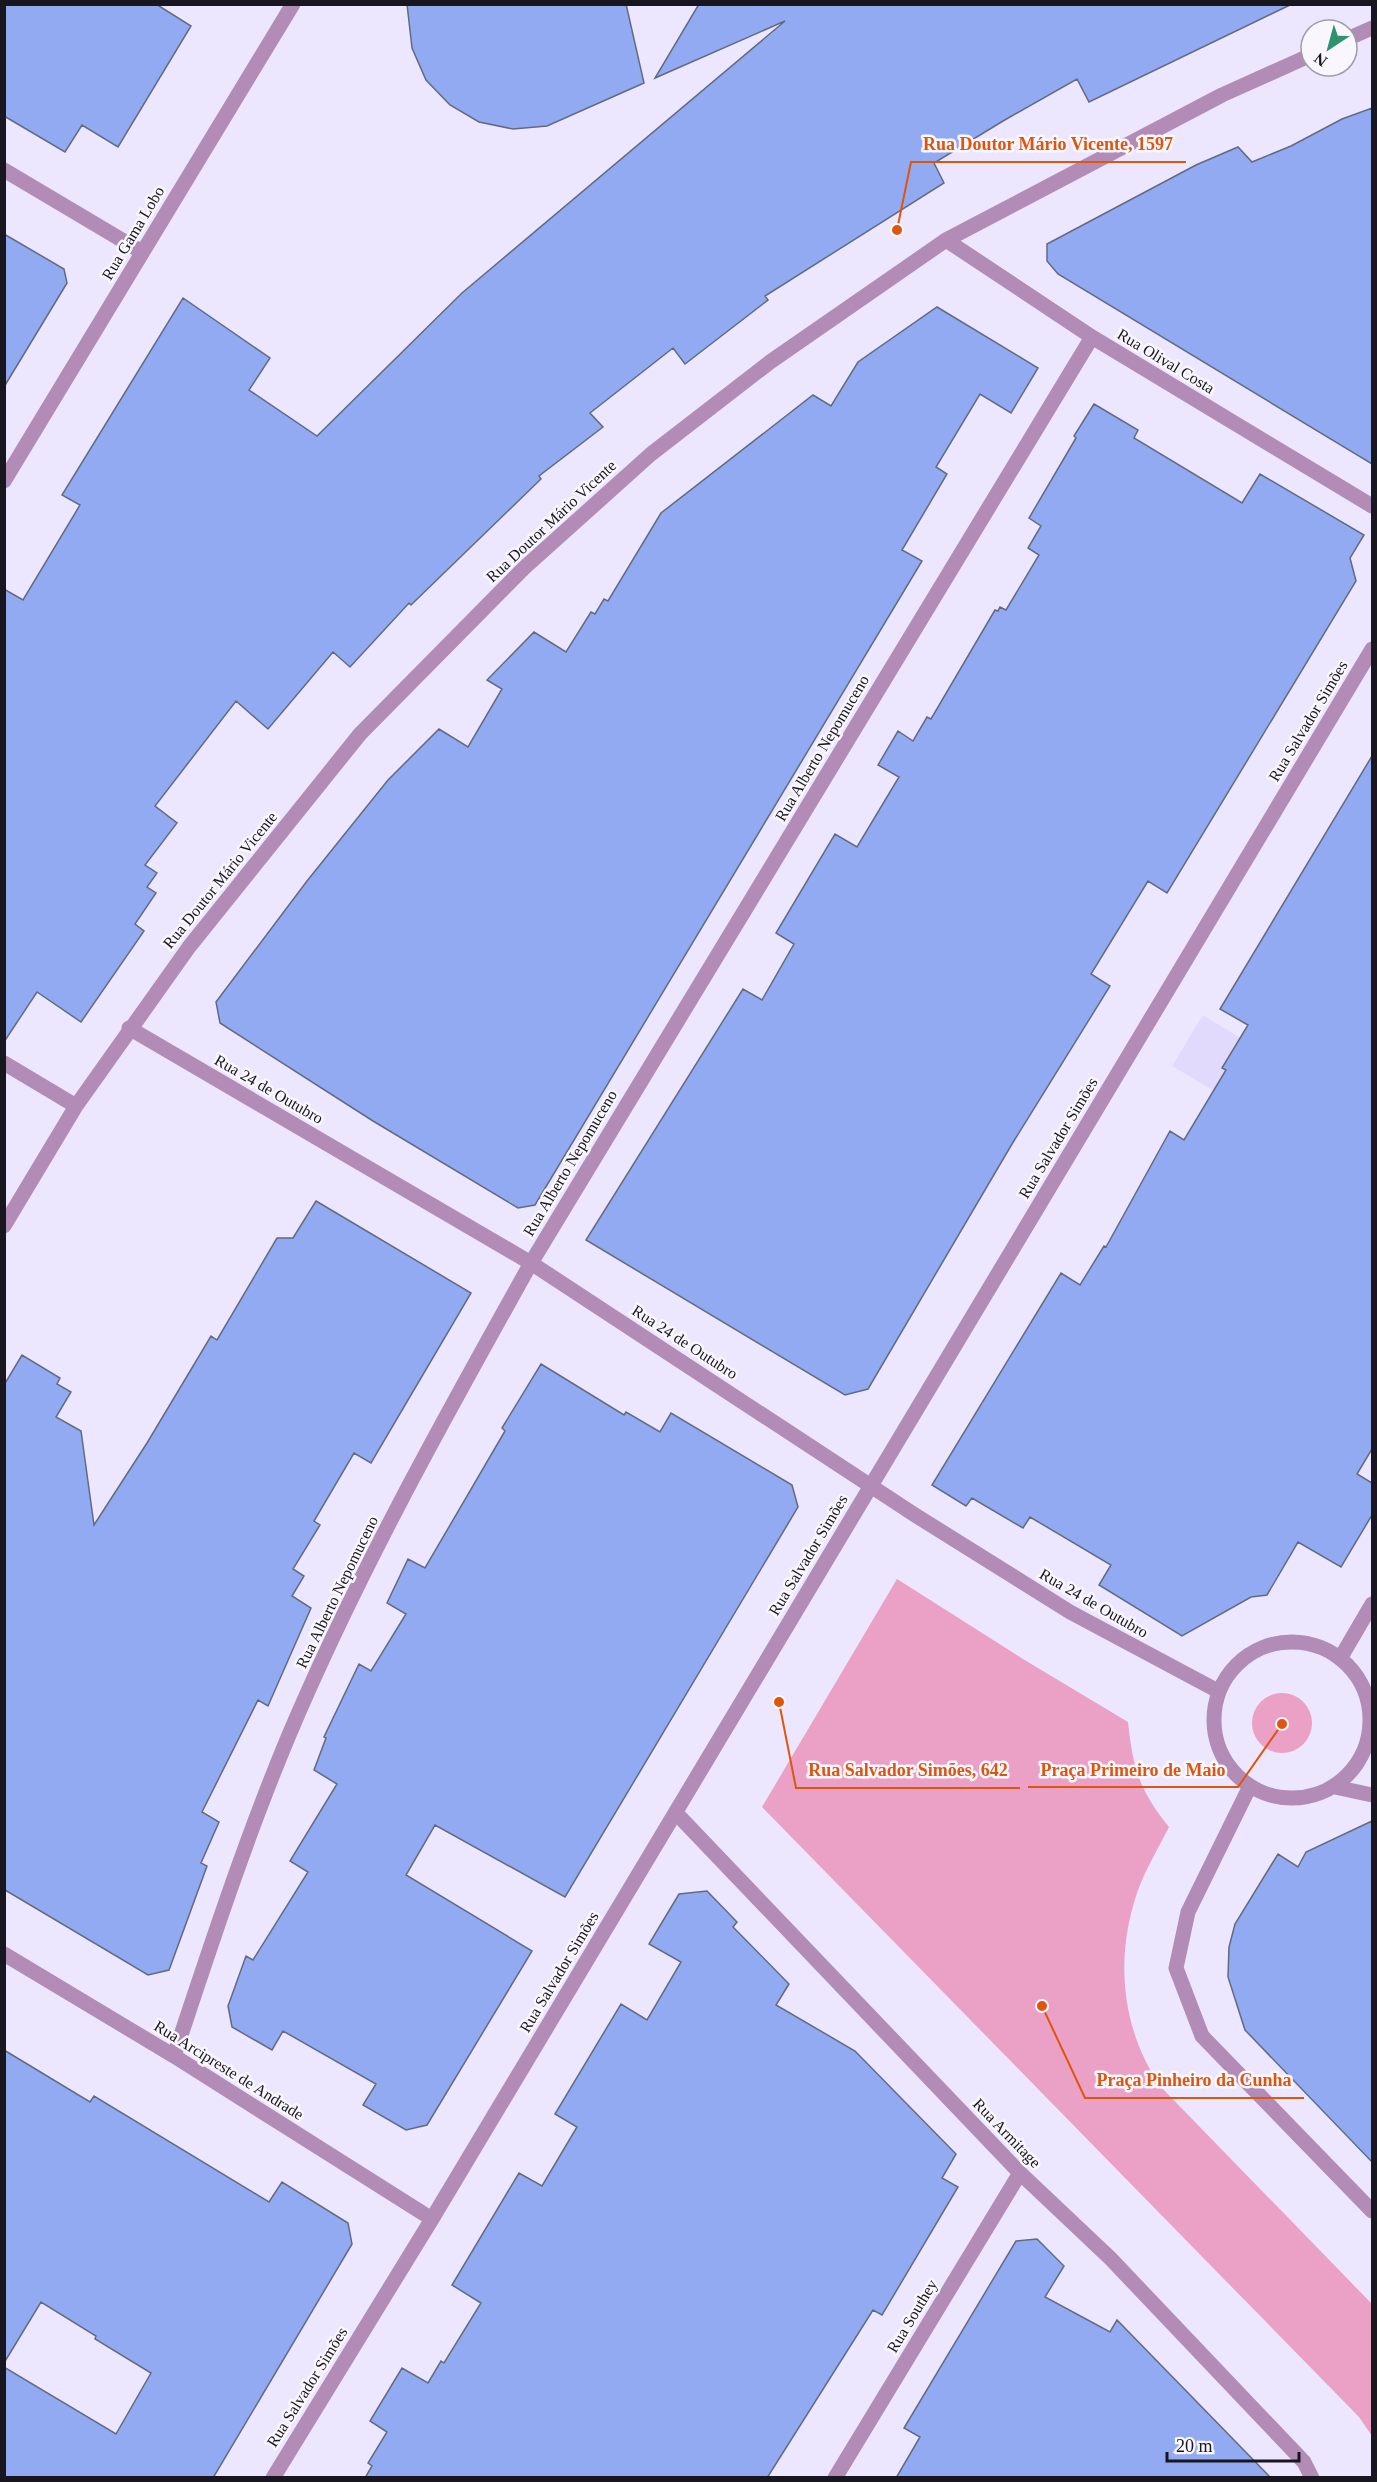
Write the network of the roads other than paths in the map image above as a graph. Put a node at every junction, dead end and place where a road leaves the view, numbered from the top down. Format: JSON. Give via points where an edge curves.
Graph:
{"nodes":[{"id":1,"x":293,"y":4,"type":"edge"},
{"id":2,"x":1299,"y":60,"type":"edge"},
{"id":3,"x":4,"y":170,"type":"edge"},
{"id":4,"x":946,"y":240,"type":"junction"},
{"id":5,"x":142,"y":252,"type":"junction"},
{"id":6,"x":1092,"y":337,"type":"junction"},
{"id":7,"x":4,"y":481,"type":"edge"},
{"id":8,"x":1372,"y":506,"type":"edge"},
{"id":9,"x":1372,"y":649,"type":"edge"},
{"id":10,"x":129,"y":1028,"type":"junction"},
{"id":11,"x":4,"y":1063,"type":"edge"},
{"id":12,"x":76,"y":1106,"type":"junction"},
{"id":13,"x":4,"y":1226,"type":"edge"},
{"id":14,"x":531,"y":1263,"type":"junction"},
{"id":15,"x":870,"y":1485,"type":"junction"},
{"id":16,"x":1372,"y":1604,"type":"edge"},
{"id":17,"x":1341,"y":1657,"type":"junction"},
{"id":18,"x":1218,"y":1691,"type":"junction"},
{"id":19,"x":1371,"y":1735,"type":"edge"},
{"id":20,"x":1250,"y":1786,"type":"junction"},
{"id":21,"x":1335,"y":1787,"type":"junction"},
{"id":22,"x":1372,"y":1795,"type":"edge"},
{"id":23,"x":675,"y":1813,"type":"junction"},
{"id":24,"x":4,"y":1954,"type":"edge"},
{"id":25,"x":174,"y":2056,"type":"junction"},
{"id":26,"x":1020,"y":2173,"type":"junction"},
{"id":27,"x":1372,"y":2211,"type":"edge"},
{"id":28,"x":432,"y":2219,"type":"junction"},
{"id":29,"x":273,"y":2478,"type":"edge"},
{"id":30,"x":835,"y":2478,"type":"edge"},
{"id":31,"x":1312,"y":2478,"type":"edge"}],
"edges":[{"from":1,"to":5,"type":"street","name":"Rua Gama Lobo"},
{"from":2,"to":4,"type":"street","name":"Rua Doutor Mário Vicente","via":[[1222,95]]},
{"from":3,"to":5,"type":"street"},
{"from":4,"to":6,"type":"street","name":"Rua Olival Costa"},
{"from":4,"to":10,"type":"street","name":"Rua Doutor Mário Vicente","via":[[770,362],[651,454],[524,568],[360,734]]},
{"from":5,"to":7,"type":"street","name":"Rua Gama Lobo"},
{"from":6,"to":8,"type":"street","name":"Rua Olival Costa"},
{"from":6,"to":14,"type":"street","name":"Rua Alberto Nepomuceno"},
{"from":9,"to":15,"type":"street","name":"Rua Salvador Simões"},
{"from":10,"to":12,"type":"street","name":"Rua Doutor Mário Vicente"},
{"from":10,"to":14,"type":"street","name":"Rua 24 de Outubro"},
{"from":11,"to":12,"type":"street"},
{"from":12,"to":13,"type":"street","name":"Rua Doutor Mário Vicente"},
{"from":14,"to":15,"type":"street","name":"Rua 24 de Outubro"},
{"from":14,"to":25,"type":"street","name":"Rua Alberto Nepomuceno","via":[[371,1559],[289,1736]]},
{"from":15,"to":18,"type":"street","name":"Rua 24 de Outubro","via":[[1071,1612]]},
{"from":15,"to":23,"type":"street","name":"Rua Salvador Simões"},
{"from":16,"to":17,"type":"street"},
{"from":17,"to":18,"type":"street","via":[[1308,1642],[1271,1643],[1239,1660]]},
{"from":17,"to":19,"type":"street","via":[[1360,1679],[1371,1706]]},
{"from":18,"to":20,"type":"street","via":[[1213,1717],[1217,1744],[1230,1768]]},
{"from":19,"to":21,"type":"street","via":[[1358,1764]]},
{"from":20,"to":21,"type":"street","via":[[1278,1797],[1307,1797]]},
{"from":20,"to":27,"type":"street","via":[[1188,1912],[1176,1968],[1202,2036]]},
{"from":21,"to":22,"type":"street"},
{"from":23,"to":26,"type":"street","name":"Rua Armitage"},
{"from":23,"to":28,"type":"street","name":"Rua Salvador Simões"},
{"from":24,"to":25,"type":"street","name":"Rua Arcipreste de Andrade"},
{"from":25,"to":28,"type":"street","name":"Rua Arcipreste de Andrade"},
{"from":26,"to":30,"type":"street","name":"Rua Southey"},
{"from":26,"to":31,"type":"street","name":"Rua Armitage","via":[[1118,2266],[1304,2462]]},
{"from":28,"to":29,"type":"street","name":"Rua Salvador Simões"}]}
